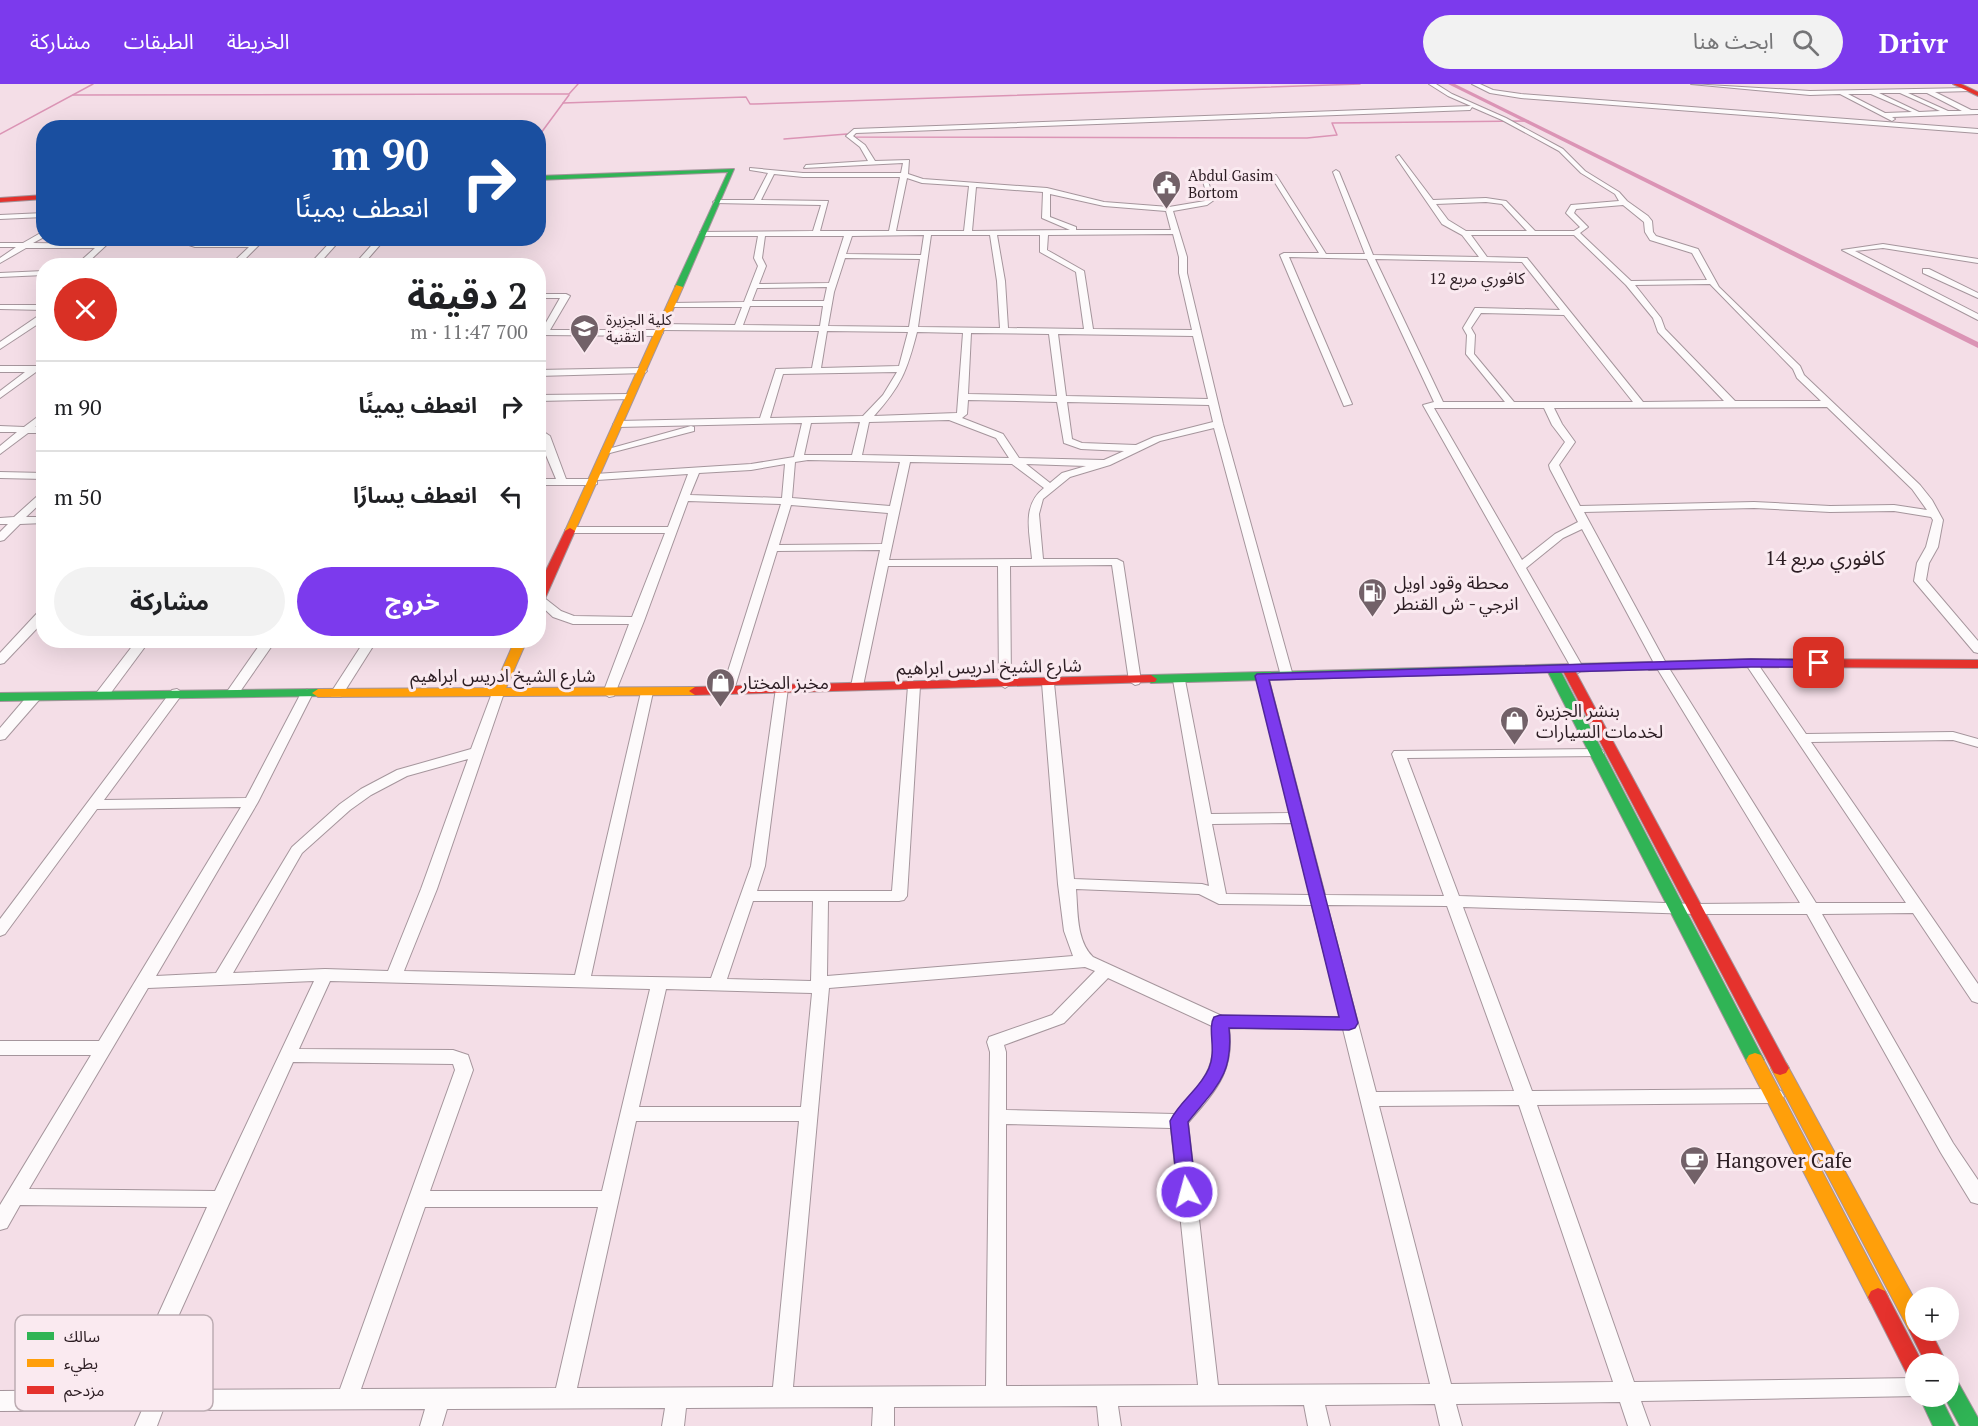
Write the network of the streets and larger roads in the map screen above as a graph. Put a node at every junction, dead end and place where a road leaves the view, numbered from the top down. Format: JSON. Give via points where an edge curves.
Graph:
{"nodes":[{"id":1,"x":1432,"y":84,"type":"edge"},
{"id":2,"x":1475,"y":84,"type":"edge"},
{"id":3,"x":1695,"y":84,"type":"edge"},
{"id":4,"x":1758,"y":84,"type":"edge"},
{"id":5,"x":1854,"y":84,"type":"edge"},
{"id":6,"x":1892,"y":84,"type":"edge"},
{"id":7,"x":1721,"y":85,"type":"edge"},
{"id":8,"x":1809,"y":86,"type":"dead end"},
{"id":9,"x":1971,"y":89,"type":"edge"},
{"id":10,"x":1768,"y":90,"type":"junction"},
{"id":11,"x":1902,"y":90,"type":"junction"},
{"id":12,"x":1926,"y":90,"type":"junction"},
{"id":13,"x":1869,"y":91,"type":"junction"},
{"id":14,"x":1825,"y":92,"type":"junction"},
{"id":15,"x":1839,"y":92,"type":"junction"},
{"id":16,"x":1482,"y":109,"type":"junction"},
{"id":17,"x":1975,"y":112,"type":"edge"},
{"id":18,"x":1950,"y":114,"type":"junction"},
{"id":19,"x":1885,"y":115,"type":"junction"},
{"id":20,"x":1920,"y":115,"type":"junction"},
{"id":21,"x":1904,"y":126,"type":"junction"},
{"id":22,"x":1978,"y":126,"type":"edge"},
{"id":23,"x":1978,"y":131,"type":"edge"},
{"id":24,"x":1399,"y":157,"type":"dead end"},
{"id":25,"x":872,"y":162,"type":"junction"},
{"id":26,"x":742,"y":170,"type":"junction"},
{"id":27,"x":771,"y":172,"type":"junction"},
{"id":28,"x":1336,"y":172,"type":"dead end"},
{"id":29,"x":904,"y":176,"type":"junction"},
{"id":30,"x":546,"y":178,"type":"edge"},
{"id":31,"x":973,"y":185,"type":"junction"},
{"id":32,"x":1047,"y":190,"type":"junction"},
{"id":33,"x":36,"y":198,"type":"edge"},
{"id":34,"x":0,"y":200,"type":"edge"},
{"id":35,"x":717,"y":202,"type":"junction"},
{"id":36,"x":757,"y":202,"type":"junction"},
{"id":37,"x":1432,"y":202,"type":"junction"},
{"id":38,"x":1623,"y":203,"type":"junction"},
{"id":39,"x":1169,"y":209,"type":"junction"},
{"id":40,"x":36,"y":216,"type":"edge"},
{"id":41,"x":0,"y":217,"type":"edge"},
{"id":42,"x":13,"y":217,"type":"junction"},
{"id":43,"x":0,"y":224,"type":"edge"},
{"id":44,"x":993,"y":232,"type":"junction"},
{"id":45,"x":1044,"y":232,"type":"junction"},
{"id":46,"x":1081,"y":232,"type":"junction"},
{"id":47,"x":1176,"y":232,"type":"junction"},
{"id":48,"x":762,"y":233,"type":"junction"},
{"id":49,"x":816,"y":233,"type":"junction"},
{"id":50,"x":849,"y":233,"type":"junction"},
{"id":51,"x":892,"y":233,"type":"junction"},
{"id":52,"x":927,"y":233,"type":"junction"},
{"id":53,"x":968,"y":233,"type":"junction"},
{"id":54,"x":1465,"y":233,"type":"junction"},
{"id":55,"x":1533,"y":233,"type":"junction"},
{"id":56,"x":1576,"y":233,"type":"junction"},
{"id":57,"x":703,"y":234,"type":"junction"},
{"id":58,"x":36,"y":237,"type":"edge"},
{"id":59,"x":0,"y":245,"type":"edge"},
{"id":60,"x":25,"y":245,"type":"junction"},
{"id":61,"x":36,"y":245,"type":"edge"},
{"id":62,"x":101,"y":246,"type":"edge"},
{"id":63,"x":255,"y":246,"type":"edge"},
{"id":64,"x":331,"y":246,"type":"edge"},
{"id":65,"x":375,"y":246,"type":"edge"},
{"id":66,"x":842,"y":256,"type":"junction"},
{"id":67,"x":1324,"y":256,"type":"junction"},
{"id":68,"x":1938,"y":256,"type":"junction"},
{"id":69,"x":924,"y":257,"type":"junction"},
{"id":70,"x":1370,"y":257,"type":"junction"},
{"id":71,"x":1484,"y":257,"type":"junction"},
{"id":72,"x":88,"y":258,"type":"edge"},
{"id":73,"x":242,"y":258,"type":"edge"},
{"id":74,"x":320,"y":258,"type":"edge"},
{"id":75,"x":364,"y":258,"type":"edge"},
{"id":76,"x":0,"y":261,"type":"edge"},
{"id":77,"x":1978,"y":261,"type":"edge"},
{"id":78,"x":1926,"y":271,"type":"junction"},
{"id":79,"x":36,"y":274,"type":"edge"},
{"id":80,"x":1894,"y":275,"type":"junction"},
{"id":81,"x":1,"y":276,"type":"edge"},
{"id":82,"x":1711,"y":282,"type":"junction"},
{"id":83,"x":1629,"y":283,"type":"junction"},
{"id":84,"x":832,"y":285,"type":"junction"},
{"id":85,"x":754,"y":286,"type":"junction"},
{"id":86,"x":546,"y":296,"type":"edge"},
{"id":87,"x":1978,"y":296,"type":"edge"},
{"id":88,"x":828,"y":303,"type":"junction"},
{"id":89,"x":747,"y":304,"type":"junction"},
{"id":90,"x":671,"y":305,"type":"junction"},
{"id":91,"x":1978,"y":306,"type":"edge"},
{"id":92,"x":0,"y":308,"type":"edge"},
{"id":93,"x":36,"y":308,"type":"edge"},
{"id":94,"x":1960,"y":308,"type":"junction"},
{"id":95,"x":1568,"y":313,"type":"junction"},
{"id":96,"x":1978,"y":317,"type":"edge"},
{"id":97,"x":36,"y":323,"type":"edge"},
{"id":98,"x":738,"y":328,"type":"junction"},
{"id":99,"x":823,"y":329,"type":"junction"},
{"id":100,"x":546,"y":330,"type":"edge"},
{"id":101,"x":660,"y":330,"type":"junction"},
{"id":102,"x":913,"y":330,"type":"junction"},
{"id":103,"x":967,"y":331,"type":"junction"},
{"id":104,"x":1004,"y":331,"type":"junction"},
{"id":105,"x":1053,"y":332,"type":"junction"},
{"id":106,"x":1089,"y":332,"type":"junction"},
{"id":107,"x":546,"y":333,"type":"edge"},
{"id":108,"x":1198,"y":333,"type":"junction"},
{"id":109,"x":0,"y":346,"type":"edge"},
{"id":110,"x":0,"y":369,"type":"edge"},
{"id":111,"x":36,"y":369,"type":"edge"},
{"id":112,"x":903,"y":369,"type":"junction"},
{"id":113,"x":816,"y":370,"type":"junction"},
{"id":114,"x":36,"y":371,"type":"edge"},
{"id":115,"x":642,"y":372,"type":"junction"},
{"id":116,"x":546,"y":373,"type":"edge"},
{"id":117,"x":0,"y":395,"type":"edge"},
{"id":118,"x":629,"y":397,"type":"junction"},
{"id":119,"x":963,"y":397,"type":"junction"},
{"id":120,"x":546,"y":398,"type":"edge"},
{"id":121,"x":1060,"y":399,"type":"junction"},
{"id":122,"x":1213,"y":402,"type":"junction"},
{"id":123,"x":1347,"y":404,"type":"dead end"},
{"id":124,"x":1732,"y":404,"type":"junction"},
{"id":125,"x":1831,"y":404,"type":"junction"},
{"id":126,"x":1440,"y":405,"type":"junction"},
{"id":127,"x":1512,"y":405,"type":"junction"},
{"id":128,"x":1548,"y":405,"type":"junction"},
{"id":129,"x":1640,"y":405,"type":"junction"},
{"id":130,"x":952,"y":418,"type":"junction"},
{"id":131,"x":865,"y":420,"type":"junction"},
{"id":132,"x":807,"y":421,"type":"junction"},
{"id":133,"x":36,"y":422,"type":"edge"},
{"id":134,"x":725,"y":422,"type":"junction"},
{"id":135,"x":764,"y":422,"type":"junction"},
{"id":136,"x":618,"y":424,"type":"junction"},
{"id":137,"x":1218,"y":424,"type":"junction"},
{"id":138,"x":0,"y":429,"type":"edge"},
{"id":139,"x":26,"y":430,"type":"junction"},
{"id":140,"x":36,"y":430,"type":"edge"},
{"id":141,"x":546,"y":439,"type":"edge"},
{"id":142,"x":1138,"y":448,"type":"junction"},
{"id":143,"x":606,"y":451,"type":"junction"},
{"id":144,"x":0,"y":452,"type":"edge"},
{"id":145,"x":794,"y":459,"type":"junction"},
{"id":146,"x":856,"y":459,"type":"junction"},
{"id":147,"x":905,"y":460,"type":"junction"},
{"id":148,"x":1016,"y":462,"type":"junction"},
{"id":149,"x":1106,"y":463,"type":"junction"},
{"id":150,"x":694,"y":472,"type":"junction"},
{"id":151,"x":0,"y":475,"type":"edge"},
{"id":152,"x":36,"y":476,"type":"edge"},
{"id":153,"x":594,"y":479,"type":"junction"},
{"id":154,"x":546,"y":482,"type":"edge"},
{"id":155,"x":562,"y":482,"type":"junction"},
{"id":156,"x":1050,"y":488,"type":"junction"},
{"id":157,"x":685,"y":498,"type":"junction"},
{"id":158,"x":36,"y":501,"type":"edge"},
{"id":159,"x":787,"y":501,"type":"junction"},
{"id":160,"x":1578,"y":509,"type":"junction"},
{"id":161,"x":894,"y":510,"type":"junction"},
{"id":162,"x":1936,"y":515,"type":"junction"},
{"id":163,"x":18,"y":520,"type":"junction"},
{"id":164,"x":36,"y":520,"type":"edge"},
{"id":165,"x":0,"y":521,"type":"edge"},
{"id":166,"x":1586,"y":524,"type":"junction"},
{"id":167,"x":570,"y":530,"type":"junction"},
{"id":168,"x":672,"y":530,"type":"junction"},
{"id":169,"x":0,"y":538,"type":"edge"},
{"id":170,"x":773,"y":548,"type":"junction"},
{"id":171,"x":886,"y":548,"type":"junction"},
{"id":172,"x":1038,"y":561,"type":"junction"},
{"id":173,"x":1004,"y":562,"type":"junction"},
{"id":174,"x":884,"y":563,"type":"junction"},
{"id":175,"x":1520,"y":567,"type":"junction"},
{"id":176,"x":546,"y":583,"type":"edge"},
{"id":177,"x":546,"y":604,"type":"edge"},
{"id":178,"x":638,"y":621,"type":"junction"},
{"id":179,"x":36,"y":622,"type":"edge"},
{"id":180,"x":138,"y":648,"type":"edge"},
{"id":181,"x":264,"y":648,"type":"edge"},
{"id":182,"x":366,"y":648,"type":"edge"},
{"id":183,"x":518,"y":648,"type":"edge"},
{"id":184,"x":1978,"y":649,"type":"edge"},
{"id":185,"x":0,"y":660,"type":"edge"},
{"id":186,"x":1751,"y":663,"type":"junction"},
{"id":187,"x":1978,"y":664,"type":"edge"},
{"id":188,"x":1661,"y":665,"type":"junction"},
{"id":189,"x":1553,"y":669,"type":"junction"},
{"id":190,"x":1573,"y":669,"type":"junction"},
{"id":191,"x":1262,"y":676,"type":"junction"},
{"id":192,"x":1287,"y":676,"type":"junction"},
{"id":193,"x":1179,"y":680,"type":"junction"},
{"id":194,"x":1135,"y":681,"type":"junction"},
{"id":195,"x":1048,"y":683,"type":"junction"},
{"id":196,"x":1005,"y":684,"type":"junction"},
{"id":197,"x":857,"y":686,"type":"junction"},
{"id":198,"x":914,"y":686,"type":"junction"},
{"id":199,"x":782,"y":688,"type":"junction"},
{"id":200,"x":728,"y":690,"type":"junction"},
{"id":201,"x":647,"y":692,"type":"junction"},
{"id":202,"x":177,"y":693,"type":"junction"},
{"id":203,"x":232,"y":693,"type":"junction"},
{"id":204,"x":307,"y":693,"type":"junction"},
{"id":205,"x":498,"y":693,"type":"junction"},
{"id":206,"x":609,"y":693,"type":"junction"},
{"id":207,"x":336,"y":694,"type":"junction"},
{"id":208,"x":102,"y":695,"type":"junction"},
{"id":209,"x":0,"y":697,"type":"edge"},
{"id":210,"x":34,"y":697,"type":"junction"},
{"id":211,"x":0,"y":736,"type":"edge"},
{"id":212,"x":1802,"y":738,"type":"junction"},
{"id":213,"x":1978,"y":743,"type":"edge"},
{"id":214,"x":477,"y":752,"type":"junction"},
{"id":215,"x":1597,"y":753,"type":"junction"},
{"id":216,"x":251,"y":802,"type":"junction"},
{"id":217,"x":93,"y":805,"type":"junction"},
{"id":218,"x":1297,"y":818,"type":"junction"},
{"id":219,"x":1205,"y":819,"type":"junction"},
{"id":220,"x":1066,"y":884,"type":"junction"},
{"id":221,"x":749,"y":896,"type":"junction"},
{"id":222,"x":821,"y":896,"type":"junction"},
{"id":223,"x":1219,"y":899,"type":"junction"},
{"id":224,"x":1318,"y":901,"type":"junction"},
{"id":225,"x":1454,"y":901,"type":"junction"},
{"id":226,"x":1811,"y":908,"type":"junction"},
{"id":227,"x":1917,"y":908,"type":"junction"},
{"id":228,"x":1675,"y":909,"type":"junction"},
{"id":229,"x":1695,"y":909,"type":"junction"},
{"id":230,"x":0,"y":930,"type":"edge"},
{"id":231,"x":1087,"y":961,"type":"junction"},
{"id":232,"x":1107,"y":970,"type":"junction"},
{"id":233,"x":325,"y":975,"type":"junction"},
{"id":234,"x":394,"y":975,"type":"junction"},
{"id":235,"x":220,"y":979,"type":"junction"},
{"id":236,"x":1972,"y":979,"type":"edge"},
{"id":237,"x":582,"y":981,"type":"junction"},
{"id":238,"x":145,"y":982,"type":"junction"},
{"id":239,"x":659,"y":983,"type":"junction"},
{"id":240,"x":717,"y":984,"type":"junction"},
{"id":241,"x":820,"y":985,"type":"junction"},
{"id":242,"x":1978,"y":997,"type":"edge"},
{"id":243,"x":1220,"y":1022,"type":"junction"},
{"id":244,"x":1349,"y":1023,"type":"junction"},
{"id":245,"x":0,"y":1048,"type":"edge"},
{"id":246,"x":104,"y":1048,"type":"junction"},
{"id":247,"x":288,"y":1054,"type":"junction"},
{"id":248,"x":1775,"y":1096,"type":"junction"},
{"id":249,"x":1368,"y":1099,"type":"junction"},
{"id":250,"x":1526,"y":1099,"type":"junction"},
{"id":251,"x":628,"y":1114,"type":"junction"},
{"id":252,"x":809,"y":1114,"type":"junction"},
{"id":253,"x":997,"y":1117,"type":"junction"},
{"id":254,"x":1179,"y":1121,"type":"junction"},
{"id":255,"x":1978,"y":1196,"type":"edge"},
{"id":256,"x":15,"y":1197,"type":"junction"},
{"id":257,"x":222,"y":1199,"type":"junction"},
{"id":258,"x":420,"y":1199,"type":"junction"},
{"id":259,"x":609,"y":1199,"type":"junction"},
{"id":260,"x":0,"y":1222,"type":"edge"},
{"id":261,"x":1905,"y":1302,"type":"edge"},
{"id":262,"x":169,"y":1315,"type":"edge"},
{"id":263,"x":1907,"y":1353,"type":"edge"},
{"id":264,"x":1905,"y":1388,"type":"edge"},
{"id":265,"x":1626,"y":1392,"type":"junction"},
{"id":266,"x":1443,"y":1394,"type":"junction"},
{"id":267,"x":1209,"y":1395,"type":"junction"},
{"id":268,"x":1313,"y":1395,"type":"junction"},
{"id":269,"x":996,"y":1396,"type":"junction"},
{"id":270,"x":1107,"y":1396,"type":"junction"},
{"id":271,"x":782,"y":1397,"type":"junction"},
{"id":272,"x":884,"y":1397,"type":"junction"},
{"id":273,"x":564,"y":1398,"type":"junction"},
{"id":274,"x":677,"y":1398,"type":"junction"},
{"id":275,"x":347,"y":1399,"type":"junction"},
{"id":276,"x":439,"y":1399,"type":"junction"},
{"id":277,"x":213,"y":1400,"type":"edge"},
{"id":278,"x":0,"y":1401,"type":"edge"},
{"id":279,"x":15,"y":1401,"type":"edge"},
{"id":280,"x":1959,"y":1404,"type":"edge"},
{"id":281,"x":1934,"y":1407,"type":"edge"},
{"id":282,"x":152,"y":1411,"type":"edge"},
{"id":283,"x":146,"y":1426,"type":"edge"},
{"id":284,"x":430,"y":1426,"type":"edge"},
{"id":285,"x":673,"y":1426,"type":"edge"},
{"id":286,"x":883,"y":1426,"type":"edge"},
{"id":287,"x":1110,"y":1426,"type":"edge"},
{"id":288,"x":1319,"y":1426,"type":"edge"},
{"id":289,"x":1451,"y":1426,"type":"edge"},
{"id":290,"x":1639,"y":1426,"type":"edge"},
{"id":291,"x":1944,"y":1426,"type":"edge"},
{"id":292,"x":1971,"y":1426,"type":"edge"}],
"edges":[{"from":1,"to":16,"type":"street"},
{"from":2,"to":21,"type":"street","via":[[1492,92],[1521,96]]},
{"from":3,"to":7,"type":"street"},
{"from":4,"to":10,"type":"street"},
{"from":5,"to":13,"type":"street"},
{"from":6,"to":11,"type":"street"},
{"from":7,"to":10,"type":"street"},
{"from":8,"to":14,"type":"street"},
{"from":9,"to":12,"type":"street"},
{"from":10,"to":14,"type":"street"},
{"from":11,"to":12,"type":"street"},
{"from":11,"to":13,"type":"street"},
{"from":11,"to":18,"type":"street"},
{"from":12,"to":17,"type":"street"},
{"from":13,"to":15,"type":"street"},
{"from":13,"to":20,"type":"street"},
{"from":14,"to":15,"type":"street"},
{"from":15,"to":19,"type":"street"},
{"from":16,"to":25,"type":"street","via":[[854,131],[849,136],[863,146]]},
{"from":16,"to":38,"type":"street","via":[[1561,150],[1586,175],[1617,193]]},
{"from":17,"to":18,"type":"street"},
{"from":18,"to":20,"type":"street"},
{"from":18,"to":22,"type":"street"},
{"from":19,"to":20,"type":"street"},
{"from":19,"to":21,"type":"street"},
{"from":21,"to":23,"type":"street"},
{"from":24,"to":37,"type":"street"},
{"from":25,"to":26,"type":"street"},
{"from":25,"to":29,"type":"street","via":[[907,161]]},
{"from":26,"to":27,"type":"street"},
{"from":26,"to":30,"type":"street"},
{"from":26,"to":35,"type":"street"},
{"from":27,"to":29,"type":"street"},
{"from":27,"to":36,"type":"street"},
{"from":28,"to":70,"type":"street"},
{"from":29,"to":31,"type":"street"},
{"from":29,"to":51,"type":"street"},
{"from":31,"to":32,"type":"street"},
{"from":31,"to":53,"type":"street"},
{"from":32,"to":39,"type":"street","via":[[1098,204]]},
{"from":32,"to":46,"type":"street","via":[[1046,218]]},
{"from":33,"to":34,"type":"street"},
{"from":35,"to":36,"type":"street"},
{"from":35,"to":57,"type":"street"},
{"from":36,"to":49,"type":"street","via":[[825,203]]},
{"from":37,"to":54,"type":"street","via":[[1445,222]]},
{"from":37,"to":55,"type":"street","via":[[1504,202]]},
{"from":38,"to":56,"type":"street","via":[[1574,207],[1570,213],[1584,227]]},
{"from":38,"to":82,"type":"street","via":[[1648,221],[1653,237],[1695,251]]},
{"from":39,"to":47,"type":"street"},
{"from":39,"to":67,"type":"street","via":[[1212,199],[1203,176],[1274,176]]},
{"from":40,"to":42,"type":"street"},
{"from":41,"to":42,"type":"street"},
{"from":42,"to":43,"type":"street"},
{"from":44,"to":45,"type":"street"},
{"from":44,"to":53,"type":"street"},
{"from":44,"to":104,"type":"street"},
{"from":45,"to":46,"type":"street"},
{"from":45,"to":106,"type":"street","via":[[1043,250],[1080,271]]},
{"from":46,"to":47,"type":"street"},
{"from":47,"to":108,"type":"street"},
{"from":48,"to":49,"type":"street"},
{"from":48,"to":57,"type":"street"},
{"from":48,"to":85,"type":"street","via":[[758,258],[762,266]]},
{"from":49,"to":50,"type":"street"},
{"from":50,"to":51,"type":"street"},
{"from":50,"to":66,"type":"street"},
{"from":51,"to":52,"type":"street"},
{"from":52,"to":53,"type":"street"},
{"from":52,"to":69,"type":"street"},
{"from":54,"to":55,"type":"street"},
{"from":54,"to":71,"type":"street"},
{"from":55,"to":56,"type":"street"},
{"from":56,"to":83,"type":"street"},
{"from":57,"to":90,"type":"street"},
{"from":58,"to":60,"type":"street"},
{"from":59,"to":60,"type":"street"},
{"from":60,"to":61,"type":"street"},
{"from":60,"to":76,"type":"street"},
{"from":62,"to":72,"type":"street"},
{"from":63,"to":73,"type":"street"},
{"from":64,"to":74,"type":"street"},
{"from":65,"to":75,"type":"street"},
{"from":66,"to":69,"type":"street"},
{"from":66,"to":84,"type":"street"},
{"from":67,"to":70,"type":"street"},
{"from":67,"to":123,"type":"street","via":[[1284,255]]},
{"from":68,"to":77,"type":"street"},
{"from":68,"to":78,"type":"street"},
{"from":68,"to":80,"type":"street","via":[[1882,246],[1846,250]]},
{"from":69,"to":102,"type":"street"},
{"from":70,"to":71,"type":"street"},
{"from":70,"to":126,"type":"street"},
{"from":71,"to":95,"type":"street","via":[[1524,260]]},
{"from":78,"to":80,"type":"street"},
{"from":78,"to":87,"type":"street"},
{"from":79,"to":81,"type":"street"},
{"from":80,"to":94,"type":"street"},
{"from":82,"to":83,"type":"street"},
{"from":82,"to":125,"type":"street"},
{"from":83,"to":124,"type":"street","via":[[1657,318],[1661,330]]},
{"from":84,"to":85,"type":"street"},
{"from":84,"to":88,"type":"street"},
{"from":85,"to":89,"type":"street"},
{"from":86,"to":100,"type":"street","via":[[566,296]]},
{"from":88,"to":89,"type":"street"},
{"from":88,"to":99,"type":"street"},
{"from":89,"to":90,"type":"street"},
{"from":89,"to":98,"type":"street"},
{"from":90,"to":101,"type":"street"},
{"from":91,"to":94,"type":"street"},
{"from":92,"to":93,"type":"street"},
{"from":94,"to":96,"type":"street"},
{"from":95,"to":127,"type":"street","via":[[1478,310],[1468,324],[1470,354]]},
{"from":95,"to":129,"type":"street"},
{"from":97,"to":109,"type":"street"},
{"from":98,"to":99,"type":"street"},
{"from":98,"to":101,"type":"street"},
{"from":99,"to":102,"type":"street"},
{"from":99,"to":113,"type":"street"},
{"from":101,"to":107,"type":"street"},
{"from":101,"to":115,"type":"street"},
{"from":102,"to":103,"type":"street"},
{"from":102,"to":112,"type":"street"},
{"from":103,"to":104,"type":"street"},
{"from":103,"to":119,"type":"street"},
{"from":104,"to":105,"type":"street"},
{"from":105,"to":106,"type":"street"},
{"from":105,"to":121,"type":"street"},
{"from":106,"to":108,"type":"street"},
{"from":108,"to":122,"type":"street"},
{"from":110,"to":111,"type":"street"},
{"from":112,"to":113,"type":"street"},
{"from":112,"to":131,"type":"street","via":[[887,396]]},
{"from":113,"to":135,"type":"street","via":[[779,371]]},
{"from":114,"to":117,"type":"street"},
{"from":115,"to":116,"type":"street"},
{"from":115,"to":118,"type":"street"},
{"from":118,"to":120,"type":"street"},
{"from":118,"to":136,"type":"street"},
{"from":119,"to":121,"type":"street"},
{"from":119,"to":130,"type":"street","via":[[962,414]]},
{"from":121,"to":122,"type":"street"},
{"from":121,"to":142,"type":"street","via":[[1070,443]]},
{"from":122,"to":137,"type":"street"},
{"from":124,"to":125,"type":"street"},
{"from":124,"to":129,"type":"street"},
{"from":125,"to":162,"type":"street","via":[[1916,488]]},
{"from":126,"to":127,"type":"street"},
{"from":126,"to":175,"type":"street","via":[[1428,405]]},
{"from":127,"to":128,"type":"street"},
{"from":128,"to":129,"type":"street"},
{"from":128,"to":160,"type":"street","via":[[1570,442],[1555,469]]},
{"from":130,"to":131,"type":"street"},
{"from":130,"to":148,"type":"street","via":[[1000,436]]},
{"from":131,"to":132,"type":"street"},
{"from":131,"to":146,"type":"street"},
{"from":132,"to":135,"type":"street"},
{"from":132,"to":145,"type":"street"},
{"from":133,"to":139,"type":"street"},
{"from":134,"to":135,"type":"street"},
{"from":134,"to":136,"type":"street"},
{"from":134,"to":143,"type":"street"},
{"from":136,"to":143,"type":"street"},
{"from":137,"to":142,"type":"street","via":[[1156,439]]},
{"from":137,"to":192,"type":"street"},
{"from":138,"to":139,"type":"street"},
{"from":139,"to":140,"type":"street"},
{"from":139,"to":144,"type":"street"},
{"from":141,"to":155,"type":"street"},
{"from":142,"to":149,"type":"street"},
{"from":143,"to":153,"type":"street"},
{"from":145,"to":146,"type":"street"},
{"from":145,"to":150,"type":"street","via":[[765,466]]},
{"from":145,"to":159,"type":"street"},
{"from":146,"to":147,"type":"street"},
{"from":147,"to":148,"type":"street"},
{"from":147,"to":161,"type":"street"},
{"from":148,"to":149,"type":"street"},
{"from":148,"to":156,"type":"street"},
{"from":149,"to":156,"type":"street","via":[[1066,475]]},
{"from":150,"to":153,"type":"street"},
{"from":150,"to":157,"type":"street"},
{"from":151,"to":152,"type":"street"},
{"from":153,"to":155,"type":"street"},
{"from":153,"to":167,"type":"street"},
{"from":154,"to":155,"type":"street"},
{"from":156,"to":172,"type":"street","via":[[1038,498],[1034,514]]},
{"from":157,"to":159,"type":"street"},
{"from":157,"to":168,"type":"street"},
{"from":158,"to":163,"type":"street"},
{"from":159,"to":161,"type":"street"},
{"from":159,"to":170,"type":"street"},
{"from":160,"to":162,"type":"street","via":[[1754,505],[1894,508]]},
{"from":160,"to":166,"type":"street"},
{"from":161,"to":171,"type":"street"},
{"from":162,"to":184,"type":"street","via":[[1932,547],[1923,563],[1920,581]]},
{"from":163,"to":164,"type":"street"},
{"from":163,"to":165,"type":"street"},
{"from":163,"to":169,"type":"street"},
{"from":166,"to":175,"type":"street","via":[[1559,536]]},
{"from":166,"to":188,"type":"street"},
{"from":167,"to":168,"type":"street"},
{"from":167,"to":176,"type":"street"},
{"from":168,"to":178,"type":"street"},
{"from":170,"to":171,"type":"street"},
{"from":170,"to":200,"type":"street"},
{"from":171,"to":174,"type":"street"},
{"from":172,"to":173,"type":"street"},
{"from":172,"to":194,"type":"street","via":[[1117,562]]},
{"from":173,"to":174,"type":"street"},
{"from":173,"to":196,"type":"street"},
{"from":174,"to":197,"type":"street"},
{"from":175,"to":190,"type":"street"},
{"from":177,"to":178,"type":"street","via":[[573,620]]},
{"from":178,"to":206,"type":"street"},
{"from":179,"to":185,"type":"street"},
{"from":180,"to":208,"type":"street"},
{"from":181,"to":203,"type":"street"},
{"from":182,"to":207,"type":"street"},
{"from":183,"to":205,"type":"street"},
{"from":186,"to":187,"type":"street","name":"شارع الشيخ ادريس ابراهيم"},
{"from":186,"to":188,"type":"street","name":"شارع الشيخ ادريس ابراهيم"},
{"from":186,"to":212,"type":"street"},
{"from":188,"to":190,"type":"street","name":"شارع الشيخ ادريس ابراهيم"},
{"from":188,"to":226,"type":"street"},
{"from":189,"to":190,"type":"street","name":"شارع الشيخ ادريس ابراهيم"},
{"from":189,"to":192,"type":"street","name":"شارع الشيخ ادريس ابراهيم"},
{"from":189,"to":215,"type":"street"},
{"from":190,"to":229,"type":"street"},
{"from":191,"to":192,"type":"street","name":"شارع الشيخ ادريس ابراهيم"},
{"from":191,"to":193,"type":"street","name":"شارع الشيخ ادريس ابراهيم"},
{"from":191,"to":218,"type":"street"},
{"from":193,"to":194,"type":"street","name":"شارع الشيخ ادريس ابراهيم"},
{"from":193,"to":219,"type":"street"},
{"from":194,"to":195,"type":"street","name":"شارع الشيخ ادريس ابراهيم"},
{"from":195,"to":196,"type":"street","name":"شارع الشيخ ادريس ابراهيم"},
{"from":195,"to":220,"type":"street"},
{"from":196,"to":198,"type":"street","name":"شارع الشيخ ادريس ابراهيم"},
{"from":197,"to":198,"type":"street","name":"شارع الشيخ ادريس ابراهيم"},
{"from":197,"to":199,"type":"street","name":"شارع الشيخ ادريس ابراهيم"},
{"from":198,"to":222,"type":"street","via":[[899,896]]},
{"from":199,"to":200,"type":"street","name":"شارع الشيخ ادريس ابراهيم"},
{"from":199,"to":221,"type":"street","via":[[758,866]]},
{"from":200,"to":201,"type":"street","name":"شارع الشيخ ادريس ابراهيم"},
{"from":201,"to":206,"type":"street","name":"شارع الشيخ ادريس ابراهيم"},
{"from":201,"to":237,"type":"street"},
{"from":202,"to":203,"type":"street","name":"شارع الشيخ ادريس ابراهيم"},
{"from":202,"to":208,"type":"street","name":"شارع الشيخ ادريس ابراهيم"},
{"from":202,"to":217,"type":"street"},
{"from":203,"to":204,"type":"street","name":"شارع الشيخ ادريس ابراهيم"},
{"from":204,"to":207,"type":"street","name":"شارع الشيخ ادريس ابراهيم"},
{"from":204,"to":216,"type":"street"},
{"from":205,"to":206,"type":"street","name":"شارع الشيخ ادريس ابراهيم"},
{"from":205,"to":207,"type":"street","name":"شارع الشيخ ادريس ابراهيم"},
{"from":205,"to":214,"type":"street"},
{"from":208,"to":210,"type":"street","name":"شارع الشيخ ادريس ابراهيم"},
{"from":209,"to":210,"type":"street","name":"شارع الشيخ ادريس ابراهيم"},
{"from":210,"to":211,"type":"street"},
{"from":212,"to":213,"type":"street","via":[[1953,736]]},
{"from":212,"to":227,"type":"street"},
{"from":214,"to":234,"type":"street"},
{"from":214,"to":235,"type":"street","via":[[402,773],[345,807],[297,850]]},
{"from":215,"to":225,"type":"street","via":[[1399,754]]},
{"from":215,"to":228,"type":"street"},
{"from":216,"to":217,"type":"street"},
{"from":216,"to":238,"type":"street"},
{"from":217,"to":230,"type":"street"},
{"from":218,"to":219,"type":"street"},
{"from":218,"to":224,"type":"street"},
{"from":219,"to":223,"type":"street"},
{"from":220,"to":223,"type":"street","via":[[1202,889]]},
{"from":220,"to":231,"type":"street","via":[[1074,942]]},
{"from":221,"to":222,"type":"street"},
{"from":221,"to":240,"type":"street"},
{"from":222,"to":241,"type":"street"},
{"from":223,"to":224,"type":"street"},
{"from":224,"to":225,"type":"street"},
{"from":224,"to":244,"type":"street"},
{"from":225,"to":228,"type":"street"},
{"from":225,"to":250,"type":"street"},
{"from":226,"to":227,"type":"street"},
{"from":226,"to":229,"type":"street"},
{"from":226,"to":255,"type":"street"},
{"from":227,"to":236,"type":"street"},
{"from":228,"to":229,"type":"street"},
{"from":228,"to":248,"type":"street"},
{"from":229,"to":261,"type":"street"},
{"from":231,"to":232,"type":"street"},
{"from":231,"to":241,"type":"street"},
{"from":232,"to":243,"type":"street"},
{"from":232,"to":253,"type":"street","via":[[1058,1019],[995,1042]]},
{"from":233,"to":234,"type":"street"},
{"from":233,"to":235,"type":"street"},
{"from":233,"to":247,"type":"street"},
{"from":234,"to":237,"type":"street"},
{"from":235,"to":238,"type":"street"},
{"from":236,"to":242,"type":"street"},
{"from":237,"to":239,"type":"street"},
{"from":238,"to":246,"type":"street"},
{"from":239,"to":240,"type":"street"},
{"from":239,"to":251,"type":"street"},
{"from":240,"to":241,"type":"street"},
{"from":241,"to":252,"type":"street"},
{"from":243,"to":244,"type":"street"},
{"from":243,"to":254,"type":"street","via":[[1223,1051],[1219,1066]]},
{"from":244,"to":249,"type":"street"},
{"from":245,"to":246,"type":"street"},
{"from":246,"to":256,"type":"street"},
{"from":247,"to":257,"type":"street"},
{"from":247,"to":258,"type":"street","via":[[462,1060],[464,1070]]},
{"from":248,"to":250,"type":"street"},
{"from":248,"to":263,"type":"street"},
{"from":249,"to":250,"type":"street"},
{"from":249,"to":266,"type":"street"},
{"from":250,"to":265,"type":"street"},
{"from":251,"to":252,"type":"street"},
{"from":251,"to":259,"type":"street"},
{"from":252,"to":271,"type":"street"},
{"from":253,"to":254,"type":"street"},
{"from":253,"to":269,"type":"street"},
{"from":254,"to":267,"type":"street"},
{"from":256,"to":257,"type":"street"},
{"from":256,"to":260,"type":"street"},
{"from":257,"to":262,"type":"street"},
{"from":258,"to":259,"type":"street"},
{"from":258,"to":275,"type":"street"},
{"from":259,"to":273,"type":"street"},
{"from":264,"to":265,"type":"street"},
{"from":265,"to":266,"type":"street"},
{"from":265,"to":290,"type":"street"},
{"from":266,"to":268,"type":"street"},
{"from":266,"to":289,"type":"street"},
{"from":267,"to":268,"type":"street"},
{"from":267,"to":270,"type":"street"},
{"from":268,"to":288,"type":"street"},
{"from":269,"to":270,"type":"street"},
{"from":269,"to":272,"type":"street"},
{"from":270,"to":287,"type":"street"},
{"from":271,"to":272,"type":"street"},
{"from":271,"to":274,"type":"street"},
{"from":272,"to":286,"type":"street"},
{"from":273,"to":274,"type":"street"},
{"from":273,"to":276,"type":"street"},
{"from":274,"to":285,"type":"street"},
{"from":275,"to":276,"type":"street"},
{"from":275,"to":277,"type":"street"},
{"from":276,"to":284,"type":"street"},
{"from":278,"to":279,"type":"street"},
{"from":280,"to":292,"type":"street"},
{"from":281,"to":291,"type":"street"},
{"from":282,"to":283,"type":"street"}]}
